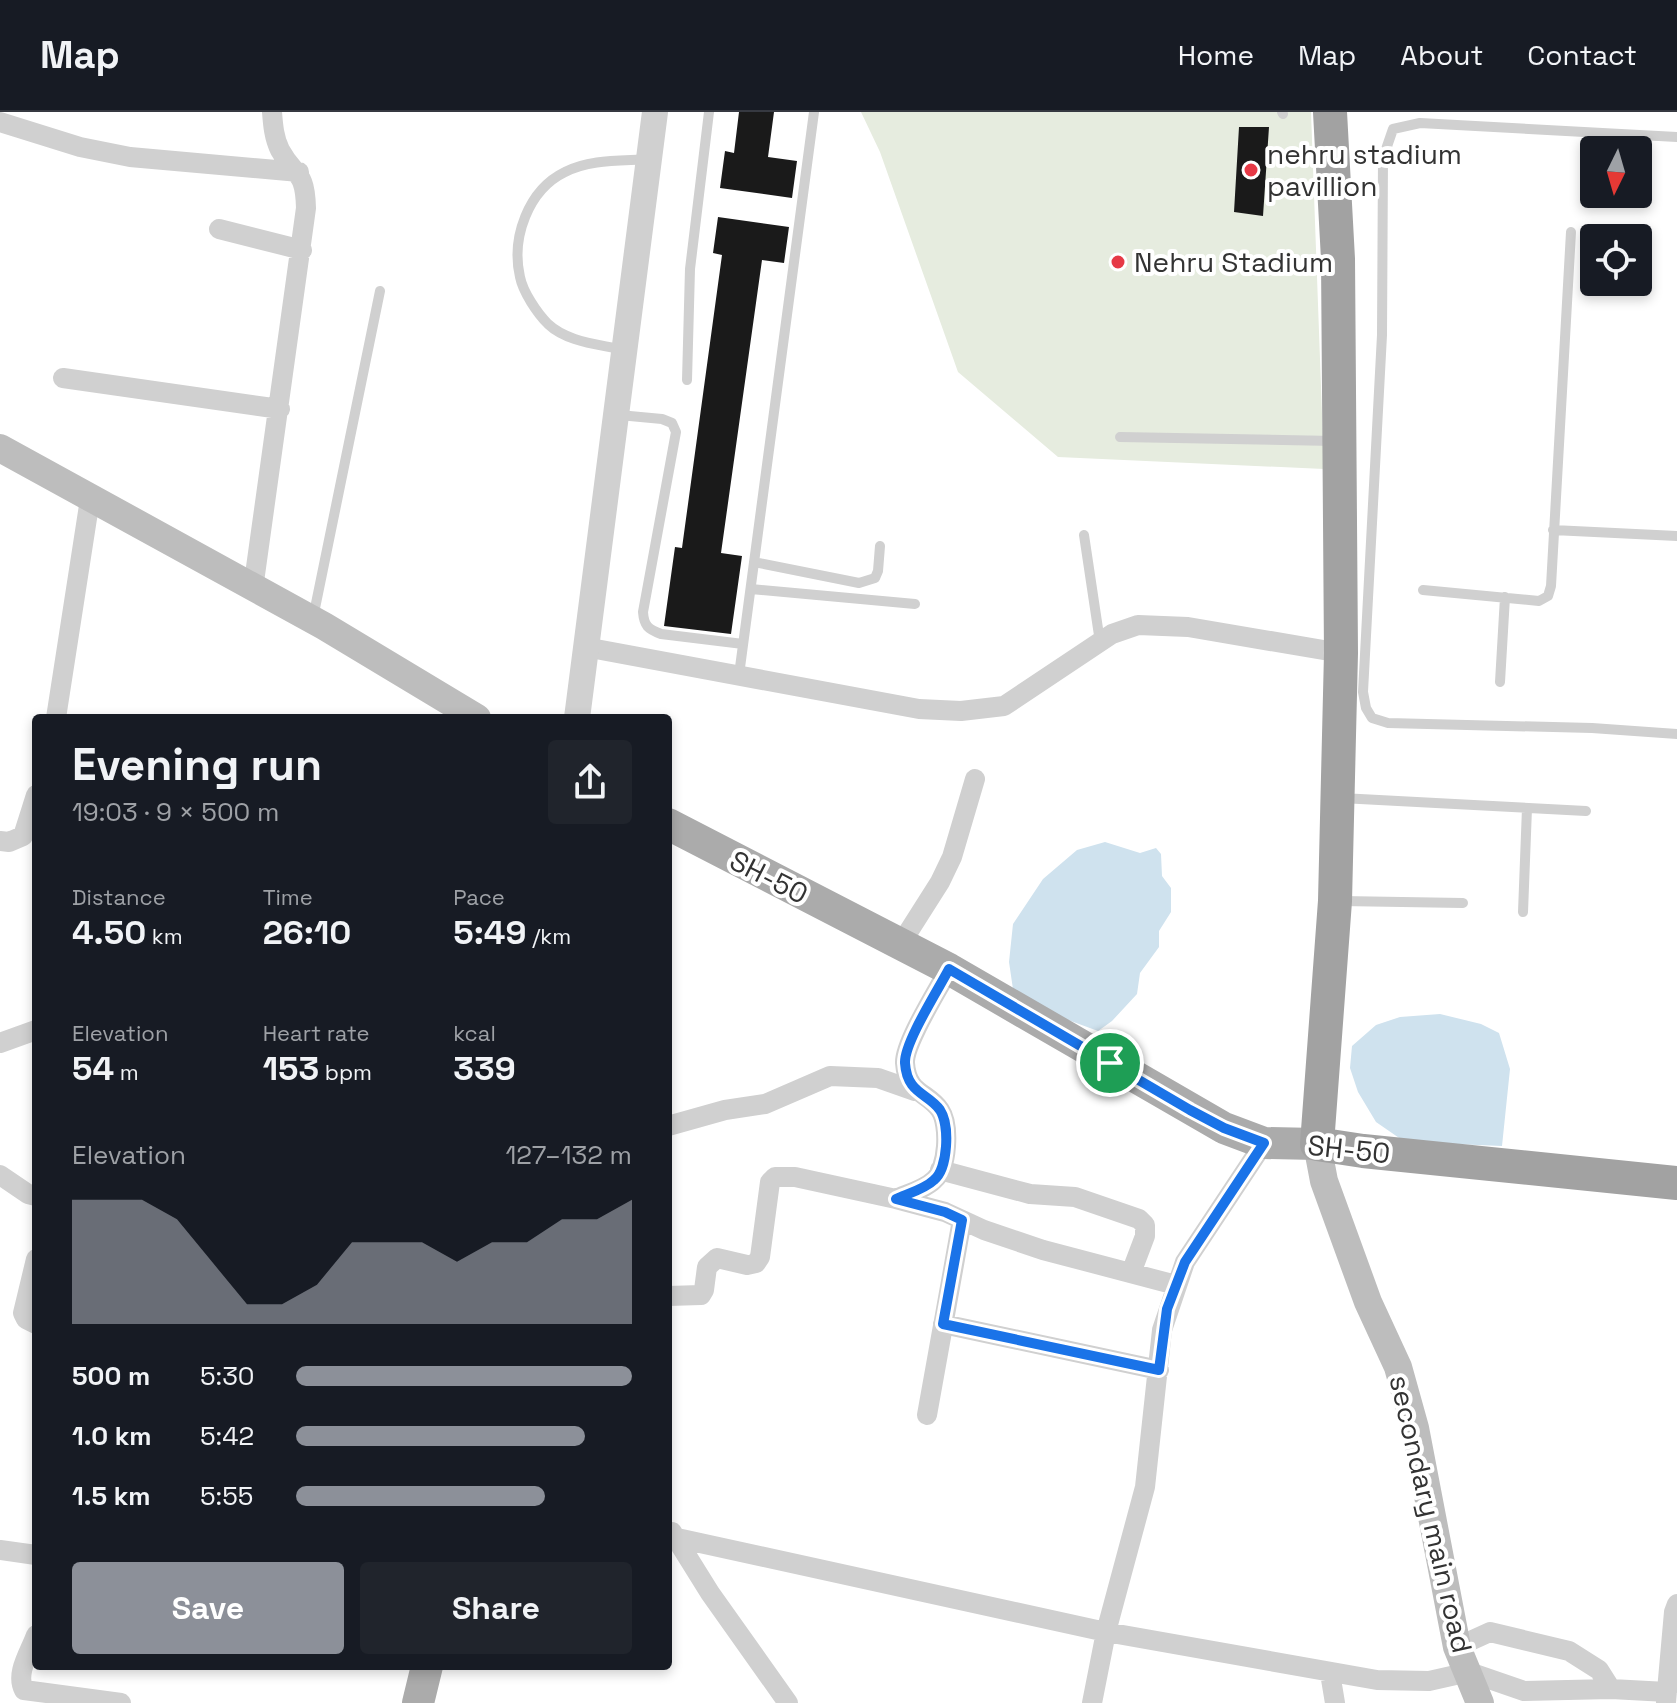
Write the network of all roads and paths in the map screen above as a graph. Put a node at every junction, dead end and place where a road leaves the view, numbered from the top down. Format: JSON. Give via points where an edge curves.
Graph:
{"nodes":[{"id":1,"x":272,"y":112,"type":"edge"},
{"id":2,"x":655,"y":112,"type":"edge"},
{"id":3,"x":709,"y":112,"type":"edge"},
{"id":4,"x":814,"y":112,"type":"edge"},
{"id":5,"x":1330,"y":112,"type":"edge"},
{"id":6,"x":0,"y":122,"type":"edge"},
{"id":7,"x":1677,"y":137,"type":"edge"},
{"id":8,"x":649,"y":159,"type":"junction"},
{"id":9,"x":299,"y":172,"type":"junction"},
{"id":10,"x":219,"y":229,"type":"dead end"},
{"id":11,"x":1571,"y":232,"type":"dead end"},
{"id":12,"x":302,"y":250,"type":"junction"},
{"id":13,"x":380,"y":291,"type":"dead end"},
{"id":14,"x":624,"y":350,"type":"junction"},
{"id":15,"x":63,"y":378,"type":"dead end"},
{"id":16,"x":687,"y":380,"type":"dead end"},
{"id":17,"x":280,"y":409,"type":"junction"},
{"id":18,"x":616,"y":415,"type":"junction"},
{"id":19,"x":1120,"y":437,"type":"dead end"},
{"id":20,"x":1340,"y":441,"type":"junction"},
{"id":21,"x":0,"y":448,"type":"edge"},
{"id":22,"x":90,"y":499,"type":"junction"},
{"id":23,"x":1553,"y":530,"type":"junction"},
{"id":24,"x":1084,"y":535,"type":"dead end"},
{"id":25,"x":1677,"y":536,"type":"edge"},
{"id":26,"x":880,"y":546,"type":"dead end"},
{"id":27,"x":754,"y":562,"type":"junction"},
{"id":28,"x":253,"y":589,"type":"junction"},
{"id":29,"x":751,"y":589,"type":"junction"},
{"id":30,"x":1423,"y":590,"type":"dead end"},
{"id":31,"x":1505,"y":597,"type":"junction"},
{"id":32,"x":915,"y":604,"type":"dead end"},
{"id":33,"x":312,"y":620,"type":"junction"},
{"id":34,"x":1100,"y":642,"type":"junction"},
{"id":35,"x":743,"y":644,"type":"junction"},
{"id":36,"x":585,"y":647,"type":"junction"},
{"id":37,"x":1341,"y":653,"type":"junction"},
{"id":38,"x":739,"y":675,"type":"junction"},
{"id":39,"x":1500,"y":682,"type":"dead end"},
{"id":40,"x":57,"y":714,"type":"edge"},
{"id":41,"x":470,"y":714,"type":"edge"},
{"id":42,"x":577,"y":714,"type":"edge"},
{"id":43,"x":1677,"y":734,"type":"edge"},
{"id":44,"x":975,"y":779,"type":"dead end"},
{"id":45,"x":1339,"y":798,"type":"junction"},
{"id":46,"x":32,"y":808,"type":"edge"},
{"id":47,"x":1527,"y":808,"type":"junction"},
{"id":48,"x":1586,"y":811,"type":"dead end"},
{"id":49,"x":672,"y":826,"type":"edge"},
{"id":50,"x":0,"y":841,"type":"edge"},
{"id":51,"x":1335,"y":901,"type":"junction"},
{"id":52,"x":1463,"y":903,"type":"dead end"},
{"id":53,"x":1523,"y":912,"type":"dead end"},
{"id":54,"x":900,"y":945,"type":"junction"},
{"id":55,"x":949,"y":969,"type":"junction"},
{"id":56,"x":32,"y":1031,"type":"edge"},
{"id":57,"x":0,"y":1043,"type":"edge"},
{"id":58,"x":915,"y":1091,"type":"junction"},
{"id":59,"x":672,"y":1125,"type":"edge"},
{"id":60,"x":1264,"y":1143,"type":"junction"},
{"id":61,"x":1317,"y":1144,"type":"junction"},
{"id":62,"x":940,"y":1170,"type":"junction"},
{"id":63,"x":2,"y":1181,"type":"edge"},
{"id":64,"x":1677,"y":1183,"type":"edge"},
{"id":65,"x":32,"y":1194,"type":"edge"},
{"id":66,"x":896,"y":1199,"type":"junction"},
{"id":67,"x":962,"y":1220,"type":"junction"},
{"id":68,"x":1131,"y":1273,"type":"junction"},
{"id":69,"x":32,"y":1276,"type":"edge"},
{"id":70,"x":1176,"y":1285,"type":"junction"},
{"id":71,"x":672,"y":1296,"type":"edge"},
{"id":72,"x":32,"y":1322,"type":"edge"},
{"id":73,"x":943,"y":1324,"type":"junction"},
{"id":74,"x":1159,"y":1370,"type":"junction"},
{"id":75,"x":927,"y":1415,"type":"dead end"},
{"id":76,"x":672,"y":1533,"type":"edge"},
{"id":77,"x":672,"y":1536,"type":"edge"},
{"id":78,"x":0,"y":1550,"type":"edge"},
{"id":79,"x":32,"y":1554,"type":"edge"},
{"id":80,"x":1677,"y":1604,"type":"edge"},
{"id":81,"x":1106,"y":1632,"type":"junction"},
{"id":82,"x":32,"y":1646,"type":"edge"},
{"id":83,"x":1463,"y":1660,"type":"junction"},
{"id":84,"x":426,"y":1670,"type":"edge"},
{"id":85,"x":1330,"y":1673,"type":"junction"},
{"id":86,"x":1611,"y":1689,"type":"junction"},
{"id":87,"x":1668,"y":1697,"type":"edge"},
{"id":88,"x":121,"y":1703,"type":"edge"},
{"id":89,"x":418,"y":1703,"type":"edge"},
{"id":90,"x":788,"y":1703,"type":"edge"},
{"id":91,"x":1092,"y":1703,"type":"edge"},
{"id":92,"x":1335,"y":1703,"type":"edge"},
{"id":93,"x":1480,"y":1703,"type":"edge"}],
"edges":[{"from":1,"to":9,"type":"street","via":[[275,139]]},
{"from":2,"to":8,"type":"street"},
{"from":3,"to":16,"type":"lane","via":[[690,269]]},
{"from":4,"to":27,"type":"lane"},
{"from":5,"to":20,"type":"highway"},
{"from":6,"to":9,"type":"street","via":[[130,157]]},
{"from":7,"to":43,"type":"lane","via":[[1420,123],[1393,129],[1383,158],[1382,335],[1363,692],[1372,718],[1388,723]]},
{"from":8,"to":14,"type":"street"},
{"from":8,"to":14,"type":"lane","via":[[582,164],[562,173],[542,187],[522,226],[520,279],[548,323],[561,334]]},
{"from":9,"to":12,"type":"street","via":[[306,188]]},
{"from":10,"to":12,"type":"street"},
{"from":11,"to":23,"type":"lane"},
{"from":12,"to":17,"type":"street"},
{"from":13,"to":33,"type":"lane"},
{"from":14,"to":18,"type":"street"},
{"from":15,"to":17,"type":"street"},
{"from":17,"to":28,"type":"street"},
{"from":18,"to":35,"type":"lane","via":[[662,419],[676,432],[644,623],[661,634]]},
{"from":18,"to":36,"type":"street"},
{"from":19,"to":20,"type":"lane"},
{"from":20,"to":37,"type":"highway"},
{"from":21,"to":22,"type":"main road"},
{"from":22,"to":28,"type":"main road"},
{"from":22,"to":40,"type":"street"},
{"from":23,"to":25,"type":"lane"},
{"from":23,"to":31,"type":"lane","via":[[1548,596],[1539,601]]},
{"from":24,"to":34,"type":"lane"},
{"from":26,"to":27,"type":"lane","via":[[878,571],[868,582]]},
{"from":27,"to":29,"type":"lane"},
{"from":28,"to":33,"type":"main road"},
{"from":29,"to":32,"type":"lane"},
{"from":29,"to":35,"type":"lane"},
{"from":30,"to":31,"type":"lane"},
{"from":31,"to":39,"type":"lane"},
{"from":33,"to":41,"type":"main road"},
{"from":34,"to":37,"type":"street","via":[[1138,625],[1163,624]]},
{"from":34,"to":38,"type":"street","via":[[1004,706],[989,709],[919,709]]},
{"from":35,"to":38,"type":"lane"},
{"from":36,"to":38,"type":"street"},
{"from":36,"to":42,"type":"street"},
{"from":37,"to":45,"type":"highway"},
{"from":44,"to":54,"type":"street","via":[[952,857]]},
{"from":45,"to":47,"type":"lane"},
{"from":45,"to":51,"type":"highway"},
{"from":46,"to":50,"type":"street","via":[[23,836]]},
{"from":47,"to":48,"type":"lane"},
{"from":47,"to":53,"type":"lane"},
{"from":49,"to":54,"type":"main road","name":"SH-50"},
{"from":51,"to":52,"type":"lane"},
{"from":51,"to":61,"type":"highway"},
{"from":54,"to":55,"type":"main road","name":"SH-50"},
{"from":55,"to":58,"type":"street","via":[[908,1047],[905,1062]]},
{"from":55,"to":60,"type":"main road","name":"SH-50","via":[[1190,1110]]},
{"from":56,"to":57,"type":"street"},
{"from":58,"to":59,"type":"street","via":[[878,1078],[830,1076],[765,1104]]},
{"from":58,"to":62,"type":"street","via":[[940,1109],[947,1124]]},
{"from":60,"to":61,"type":"main road","name":"SH-50"},
{"from":60,"to":70,"type":"street","via":[[1185,1262]]},
{"from":61,"to":64,"type":"highway","name":"SH-50"},
{"from":61,"to":83,"type":"main road","name":"secondary main road","via":[[1324,1181],[1398,1367]]},
{"from":62,"to":66,"type":"street","via":[[936,1180]]},
{"from":62,"to":68,"type":"street","via":[[1030,1194],[1075,1197],[1139,1219],[1145,1236]]},
{"from":63,"to":65,"type":"street"},
{"from":66,"to":67,"type":"street"},
{"from":66,"to":71,"type":"street","via":[[775,1177],[756,1263],[717,1258],[707,1267],[701,1295]]},
{"from":67,"to":68,"type":"street","via":[[1043,1250]]},
{"from":67,"to":73,"type":"street"},
{"from":68,"to":70,"type":"street"},
{"from":69,"to":72,"type":"street","via":[[23,1313]]},
{"from":70,"to":74,"type":"street","via":[[1162,1330]]},
{"from":73,"to":74,"type":"street"},
{"from":73,"to":75,"type":"street"},
{"from":74,"to":81,"type":"street","via":[[1145,1487]]},
{"from":76,"to":81,"type":"street"},
{"from":77,"to":90,"type":"street"},
{"from":78,"to":79,"type":"street"},
{"from":80,"to":87,"type":"street"},
{"from":81,"to":85,"type":"street"},
{"from":81,"to":91,"type":"street"},
{"from":82,"to":88,"type":"street","via":[[22,1673],[24,1690]]},
{"from":83,"to":85,"type":"street","via":[[1429,1681]]},
{"from":83,"to":86,"type":"street","via":[[1524,1691]]},
{"from":83,"to":86,"type":"street","via":[[1490,1632],[1569,1651],[1599,1670]]},
{"from":83,"to":93,"type":"main road","name":"secondary main road"},
{"from":84,"to":89,"type":"main road"},
{"from":85,"to":92,"type":"street"},
{"from":86,"to":87,"type":"street"}]}
